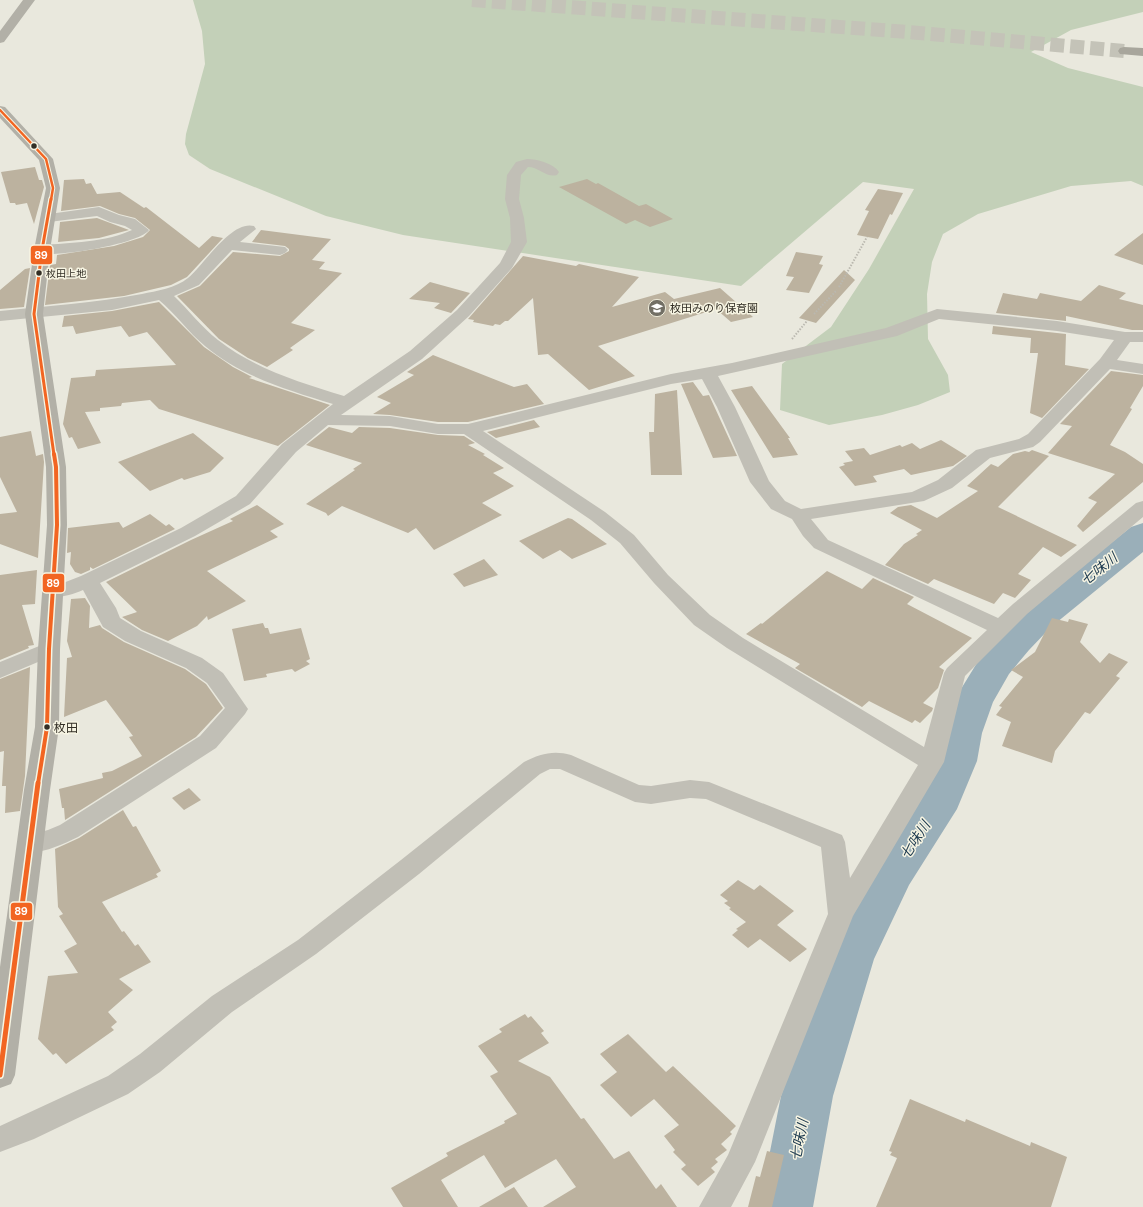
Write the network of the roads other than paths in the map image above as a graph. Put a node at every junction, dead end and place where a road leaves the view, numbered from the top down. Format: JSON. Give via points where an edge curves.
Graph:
{"nodes":[{"id":1,"x":29,"y":0,"type":"edge"},
{"id":2,"x":0,"y":39,"type":"edge"},
{"id":3,"x":1124,"y":51,"type":"tunnel mouth"},
{"id":4,"x":1143,"y":52,"type":"edge"},
{"id":5,"x":0,"y":110,"type":"edge"},
{"id":6,"x":552,"y":172,"type":"dead end"},
{"id":7,"x":49,"y":218,"type":"junction"},
{"id":8,"x":249,"y":229,"type":"dead end"},
{"id":9,"x":228,"y":245,"type":"junction"},
{"id":10,"x":42,"y":250,"type":"junction"},
{"id":11,"x":280,"y":250,"type":"dead end"},
{"id":12,"x":162,"y":294,"type":"junction"},
{"id":13,"x":34,"y":314,"type":"junction"},
{"id":14,"x":0,"y":316,"type":"edge"},
{"id":15,"x":1134,"y":337,"type":"edge"},
{"id":16,"x":1106,"y":363,"type":"junction"},
{"id":17,"x":1143,"y":369,"type":"edge"},
{"id":18,"x":707,"y":372,"type":"junction"},
{"id":19,"x":346,"y":402,"type":"junction"},
{"id":20,"x":322,"y":420,"type":"junction"},
{"id":21,"x":468,"y":429,"type":"junction"},
{"id":22,"x":1143,"y":507,"type":"edge"},
{"id":23,"x":799,"y":515,"type":"junction"},
{"id":24,"x":88,"y":581,"type":"junction"},
{"id":25,"x":52,"y":591,"type":"junction"},
{"id":26,"x":1001,"y":628,"type":"junction"},
{"id":27,"x":49,"y":649,"type":"junction"},
{"id":28,"x":0,"y":671,"type":"edge"},
{"id":29,"x":932,"y":762,"type":"junction"},
{"id":30,"x":30,"y":844,"type":"junction"},
{"id":31,"x":841,"y":914,"type":"junction"},
{"id":32,"x":0,"y":1075,"type":"edge"},
{"id":33,"x":0,"y":1139,"type":"edge"},
{"id":34,"x":714,"y":1207,"type":"edge"}],
"edges":[{"from":1,"to":2,"type":"main road"},
{"from":3,"to":4,"type":"highway"},
{"from":5,"to":7,"type":"main road","via":[[46,159],[53,188]]},
{"from":6,"to":19,"type":"street","via":[[535,163],[527,163],[521,165],[514,175],[512,199],[519,242],[507,265],[463,313],[416,355]]},
{"from":7,"to":10,"type":"main road"},
{"from":7,"to":10,"type":"street","via":[[99,211],[115,219],[130,222],[142,230],[90,245]]},
{"from":8,"to":9,"type":"street"},
{"from":9,"to":11,"type":"street"},
{"from":9,"to":12,"type":"street","via":[[194,282]]},
{"from":10,"to":13,"type":"main road"},
{"from":12,"to":13,"type":"street","via":[[112,305]]},
{"from":12,"to":19,"type":"street","via":[[209,342],[253,372]]},
{"from":13,"to":14,"type":"street"},
{"from":13,"to":25,"type":"main road","via":[[56,467],[57,525]]},
{"from":15,"to":16,"type":"street"},
{"from":15,"to":18,"type":"street","via":[[937,314],[891,332]]},
{"from":16,"to":17,"type":"street"},
{"from":16,"to":23,"type":"street","via":[[1034,438],[1026,443],[983,454],[934,490],[917,497]]},
{"from":18,"to":21,"type":"street"},
{"from":18,"to":23,"type":"street","via":[[760,482],[778,505]]},
{"from":19,"to":20,"type":"street"},
{"from":20,"to":21,"type":"street","via":[[390,421],[438,429]]},
{"from":20,"to":24,"type":"street","via":[[289,448],[243,500],[188,532]]},
{"from":21,"to":29,"type":"street","via":[[598,516],[627,539],[661,579],[702,620],[734,643]]},
{"from":22,"to":26,"type":"street","via":[[1020,609]]},
{"from":23,"to":26,"type":"street","via":[[821,544]]},
{"from":24,"to":25,"type":"street"},
{"from":24,"to":30,"type":"street","via":[[111,622],[133,636],[194,663],[215,678],[237,709],[208,742],[69,831]]},
{"from":25,"to":27,"type":"main road"},
{"from":26,"to":29,"type":"street","via":[[955,673]]},
{"from":27,"to":28,"type":"street"},
{"from":27,"to":30,"type":"main road","via":[[47,727]]},
{"from":29,"to":31,"type":"street"},
{"from":30,"to":32,"type":"main road"},
{"from":31,"to":33,"type":"street","via":[[833,842],[708,791],[690,789],[651,795],[635,793],[563,761],[546,761],[532,768],[307,947],[222,1004],[150,1063],[118,1085]]},
{"from":31,"to":34,"type":"street","via":[[740,1162]]}]}
